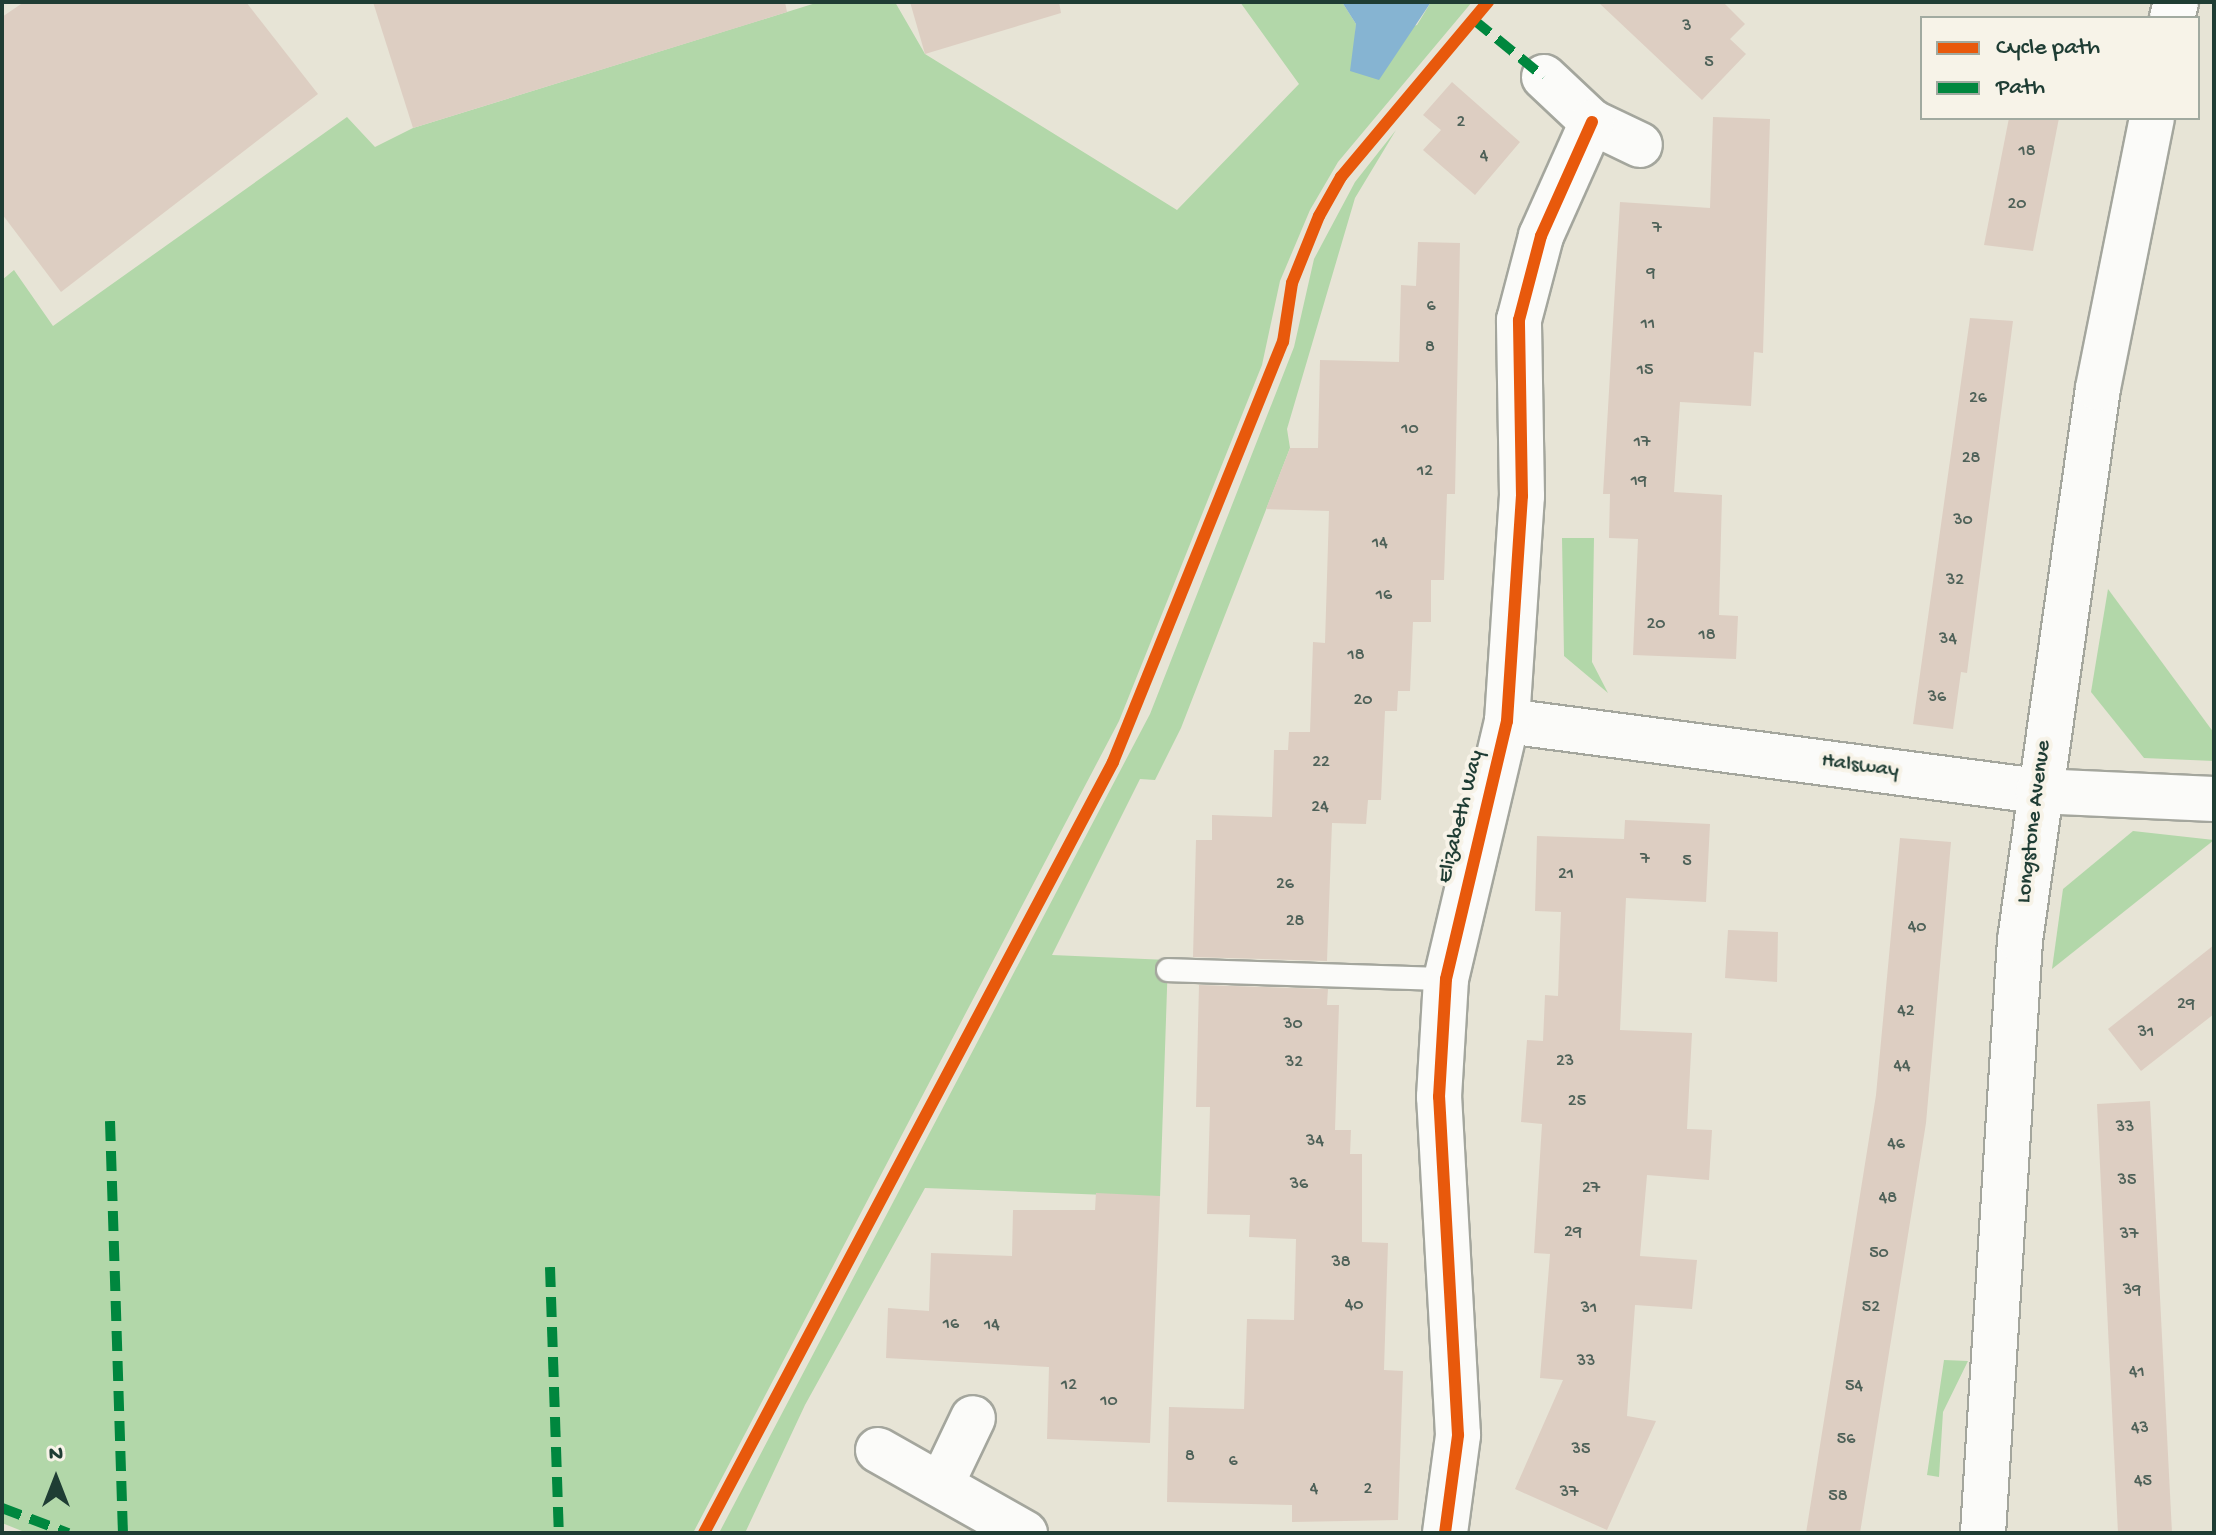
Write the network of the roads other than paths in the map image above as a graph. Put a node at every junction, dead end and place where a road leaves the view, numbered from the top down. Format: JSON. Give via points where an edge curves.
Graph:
{"nodes":[{"id":1,"x":1544,"y":77,"type":"dead end"},
{"id":2,"x":2152,"y":120,"type":"edge"},
{"id":3,"x":1592,"y":122,"type":"junction"},
{"id":4,"x":1640,"y":145,"type":"dead end"},
{"id":5,"x":1507,"y":721,"type":"junction"},
{"id":6,"x":2038,"y":791,"type":"junction"},
{"id":7,"x":2214,"y":799,"type":"edge"},
{"id":8,"x":1168,"y":970,"type":"dead end"},
{"id":9,"x":1446,"y":979,"type":"junction"},
{"id":10,"x":973,"y":1418,"type":"dead end"},
{"id":11,"x":878,"y":1450,"type":"dead end"},
{"id":12,"x":941,"y":1485,"type":"junction"},
{"id":13,"x":1025,"y":1533,"type":"edge"},
{"id":14,"x":1445,"y":1533,"type":"edge"},
{"id":15,"x":1983,"y":1533,"type":"edge"}],
"edges":[{"from":1,"to":3,"type":"street"},
{"from":2,"to":6,"type":"street","name":"Longstone Avenue","via":[[2098,388]]},
{"from":3,"to":4,"type":"street"},
{"from":3,"to":5,"type":"street","name":"Elizabeth Way","via":[[1541,236],[1519,320],[1521,539]]},
{"from":5,"to":6,"type":"street","name":"Halsway"},
{"from":5,"to":9,"type":"street","name":"Elizabeth Way"},
{"from":6,"to":7,"type":"street","name":"Halsway"},
{"from":6,"to":15,"type":"street","name":"Longstone Avenue","via":[[2003,1157]]},
{"from":8,"to":9,"type":"lane"},
{"from":9,"to":14,"type":"street","name":"Elizabeth Way","via":[[1439,1097],[1458,1435]]},
{"from":10,"to":12,"type":"street"},
{"from":11,"to":12,"type":"street"},
{"from":12,"to":13,"type":"street"}]}
